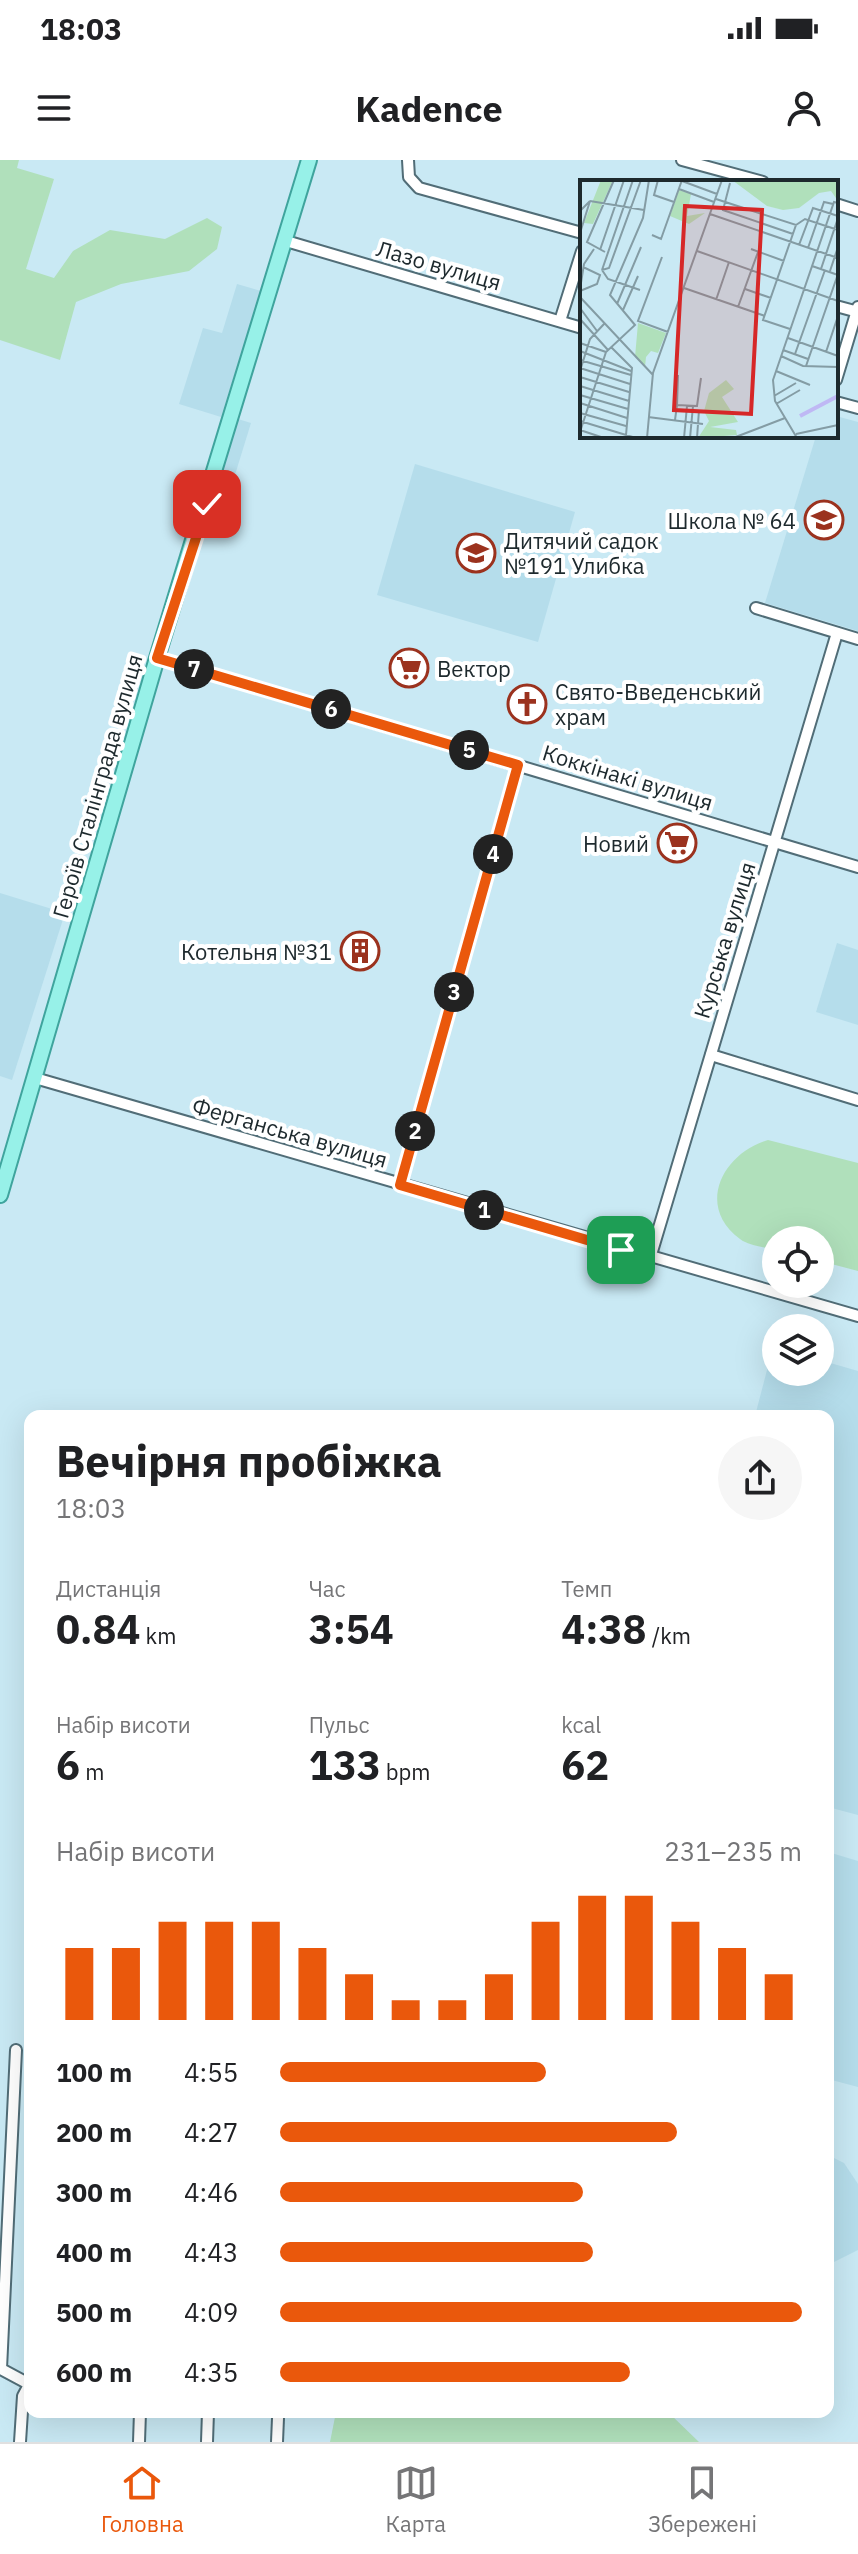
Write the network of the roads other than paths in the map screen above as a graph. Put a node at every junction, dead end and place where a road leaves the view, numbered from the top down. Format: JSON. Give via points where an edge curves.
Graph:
{"nodes":[{"id":1,"x":309,"y":160,"type":"edge"},
{"id":2,"x":408,"y":160,"type":"edge"},
{"id":3,"x":682,"y":160,"type":"edge"},
{"id":4,"x":720,"y":160,"type":"edge"},
{"id":5,"x":730,"y":173,"type":"junction"},
{"id":6,"x":756,"y":180,"type":"edge"},
{"id":7,"x":838,"y":205,"type":"edge"},
{"id":8,"x":858,"y":211,"type":"edge"},
{"id":9,"x":580,"y":232,"type":"edge"},
{"id":10,"x":286,"y":241,"type":"junction"},
{"id":11,"x":580,"y":257,"type":"edge"},
{"id":12,"x":838,"y":306,"type":"edge"},
{"id":13,"x":858,"y":311,"type":"edge"},
{"id":14,"x":560,"y":321,"type":"junction"},
{"id":15,"x":580,"y":327,"type":"edge"},
{"id":16,"x":838,"y":374,"type":"edge"},
{"id":17,"x":838,"y":403,"type":"edge"},
{"id":18,"x":858,"y":408,"type":"edge"},
{"id":19,"x":756,"y":608,"type":"dead end"},
{"id":20,"x":837,"y":633,"type":"junction"},
{"id":21,"x":858,"y":639,"type":"edge"},
{"id":22,"x":157,"y":658,"type":"junction"},
{"id":23,"x":518,"y":765,"type":"junction"},
{"id":24,"x":774,"y":842,"type":"junction"},
{"id":25,"x":858,"y":867,"type":"edge"},
{"id":26,"x":711,"y":1055,"type":"junction"},
{"id":27,"x":35,"y":1078,"type":"junction"},
{"id":28,"x":858,"y":1100,"type":"edge"},
{"id":29,"x":400,"y":1185,"type":"junction"},
{"id":30,"x":0,"y":1195,"type":"edge"},
{"id":31,"x":650,"y":1258,"type":"junction"},
{"id":32,"x":858,"y":1316,"type":"edge"},
{"id":33,"x":16,"y":2050,"type":"dead end"},
{"id":34,"x":24,"y":2381,"type":"edge"},
{"id":35,"x":24,"y":2394,"type":"edge"},
{"id":36,"x":140,"y":2418,"type":"edge"},
{"id":37,"x":208,"y":2418,"type":"edge"},
{"id":38,"x":278,"y":2418,"type":"dead end"},
{"id":39,"x":20,"y":2442,"type":"edge"},
{"id":40,"x":139,"y":2442,"type":"edge"},
{"id":41,"x":207,"y":2442,"type":"edge"},
{"id":42,"x":277,"y":2442,"type":"edge"}],
"edges":[{"from":1,"to":10,"type":"main road","name":"Героїв Сталінграда вулиця"},
{"from":2,"to":9,"type":"street","via":[[409,177],[419,188]]},
{"from":3,"to":5,"type":"street"},
{"from":4,"to":5,"type":"street"},
{"from":5,"to":6,"type":"street"},
{"from":7,"to":8,"type":"street"},
{"from":10,"to":14,"type":"street","name":"Лазо вулиця"},
{"from":10,"to":22,"type":"main road","name":"Героїв Сталінграда вулиця"},
{"from":11,"to":14,"type":"street"},
{"from":12,"to":13,"type":"street"},
{"from":13,"to":16,"type":"street"},
{"from":14,"to":15,"type":"street","name":"Лазо вулиця"},
{"from":17,"to":18,"type":"street"},
{"from":19,"to":20,"type":"street"},
{"from":20,"to":21,"type":"street"},
{"from":20,"to":24,"type":"street","name":"Курська вулиця"},
{"from":22,"to":23,"type":"street","name":"Коккінакі вулиця"},
{"from":22,"to":27,"type":"main road","name":"Героїв Сталінграда вулиця"},
{"from":23,"to":24,"type":"street","name":"Коккінакі вулиця"},
{"from":23,"to":29,"type":"street"},
{"from":24,"to":25,"type":"street","name":"Коккінакі вулиця"},
{"from":24,"to":26,"type":"street","name":"Курська вулиця"},
{"from":26,"to":28,"type":"street"},
{"from":26,"to":31,"type":"street","name":"Курська вулиця"},
{"from":27,"to":29,"type":"street","name":"Ферганська вулиця"},
{"from":27,"to":30,"type":"main road","name":"Героїв Сталінграда вулиця"},
{"from":29,"to":31,"type":"street","name":"Ферганська вулиця"},
{"from":31,"to":32,"type":"street","name":"Ферганська вулиця"},
{"from":33,"to":34,"type":"street","via":[[1,2369]]},
{"from":35,"to":39,"type":"street"},
{"from":36,"to":40,"type":"street"},
{"from":37,"to":41,"type":"street"},
{"from":38,"to":42,"type":"street"}]}
